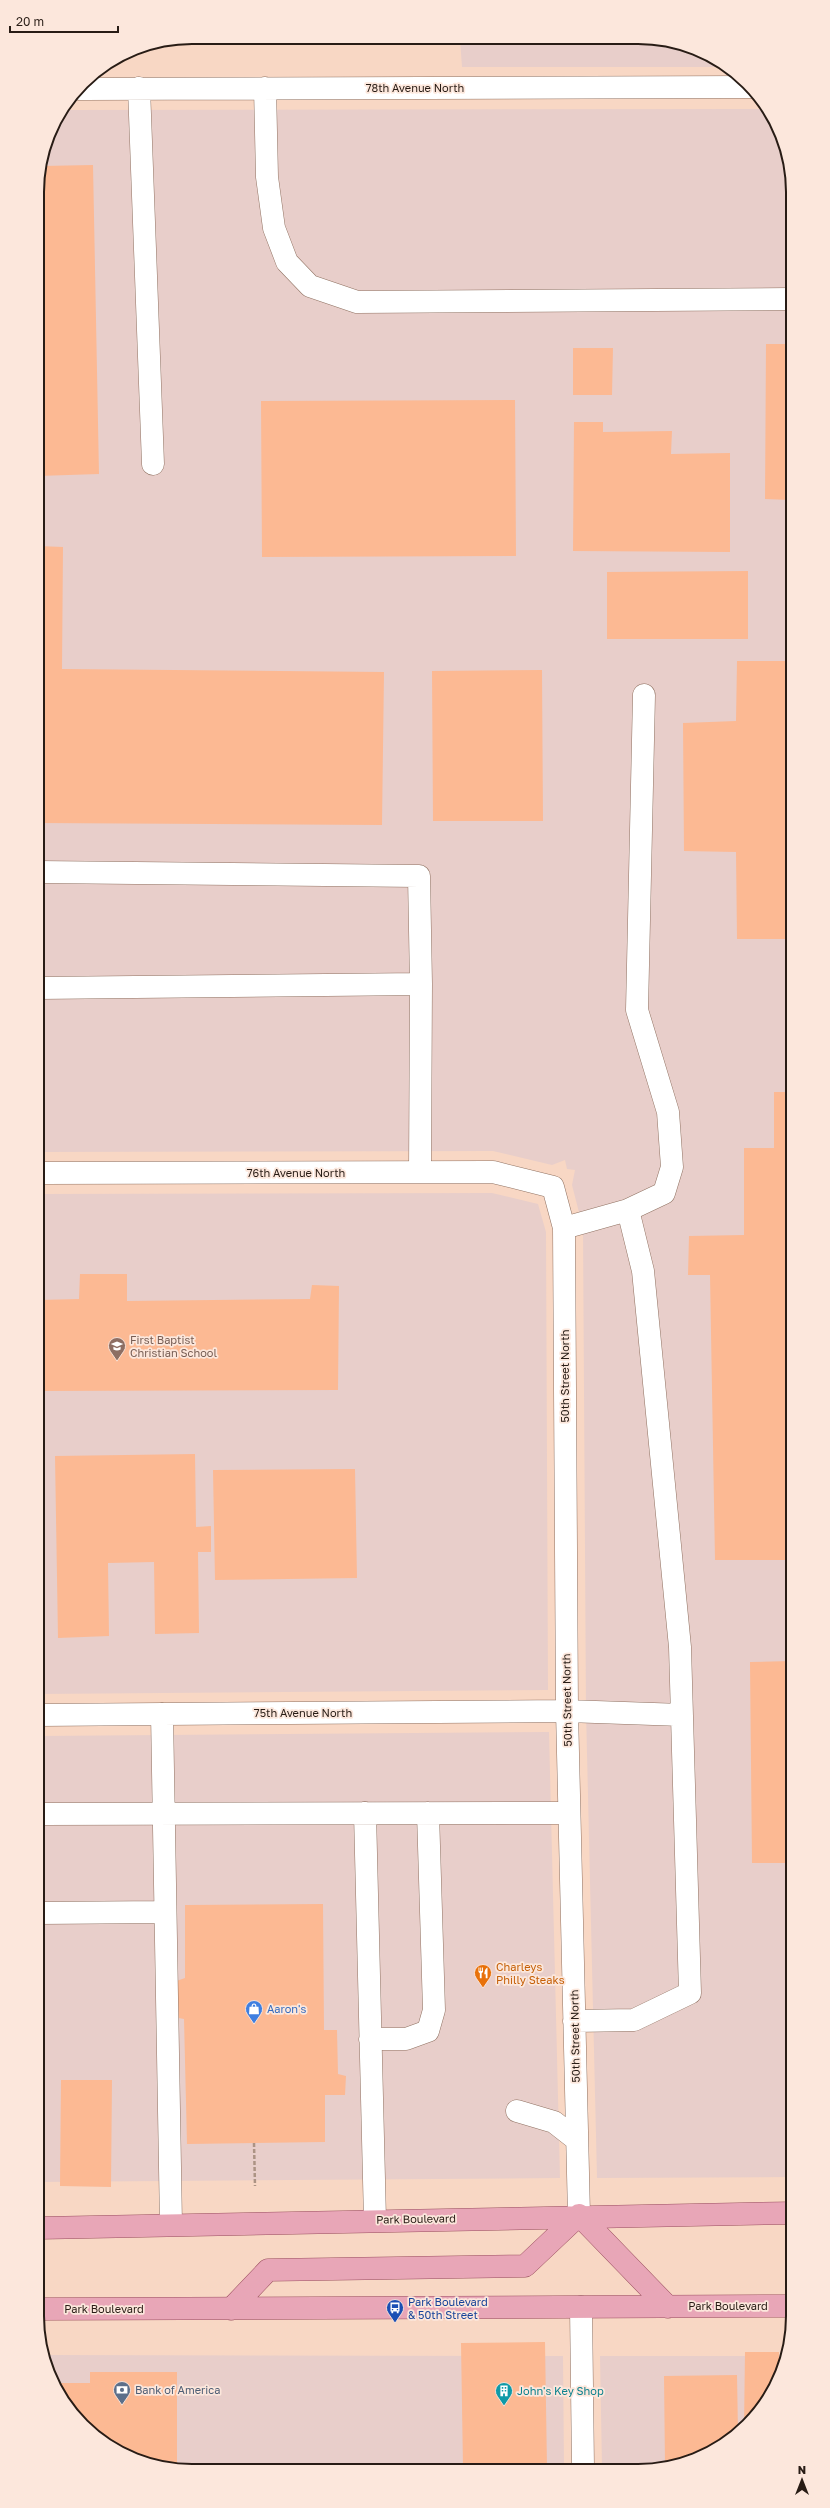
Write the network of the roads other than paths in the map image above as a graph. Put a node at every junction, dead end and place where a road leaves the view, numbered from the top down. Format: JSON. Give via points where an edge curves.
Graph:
{"nodes":[{"id":1,"x":743,"y":87,"type":"edge"},
{"id":2,"x":139,"y":88,"type":"junction"},
{"id":3,"x":265,"y":88,"type":"junction"},
{"id":4,"x":86,"y":89,"type":"edge"},
{"id":5,"x":786,"y":299,"type":"edge"},
{"id":6,"x":153,"y":464,"type":"dead end"},
{"id":7,"x":644,"y":695,"type":"dead end"},
{"id":8,"x":44,"y":872,"type":"edge"},
{"id":9,"x":422,"y":984,"type":"junction"},
{"id":10,"x":44,"y":988,"type":"edge"},
{"id":11,"x":420,"y":1172,"type":"junction"},
{"id":12,"x":44,"y":1173,"type":"edge"},
{"id":13,"x":553,"y":1186,"type":"joint"},
{"id":14,"x":628,"y":1210,"type":"junction"},
{"id":15,"x":564,"y":1228,"type":"junction"},
{"id":16,"x":567,"y":1711,"type":"junction"},
{"id":17,"x":162,"y":1714,"type":"junction"},
{"id":18,"x":44,"y":1715,"type":"edge"},
{"id":19,"x":682,"y":1715,"type":"junction"},
{"id":20,"x":164,"y":1813,"type":"junction"},
{"id":21,"x":365,"y":1813,"type":"junction"},
{"id":22,"x":428,"y":1813,"type":"junction"},
{"id":23,"x":569,"y":1813,"type":"junction"},
{"id":24,"x":44,"y":1814,"type":"edge"},
{"id":25,"x":166,"y":1912,"type":"junction"},
{"id":26,"x":44,"y":1914,"type":"edge"},
{"id":27,"x":574,"y":2021,"type":"junction"},
{"id":28,"x":370,"y":2038,"type":"junction"},
{"id":29,"x":517,"y":2111,"type":"dead end"},
{"id":30,"x":577,"y":2140,"type":"junction"},
{"id":31,"x":786,"y":2213,"type":"edge"},
{"id":32,"x":579,"y":2215,"type":"junction"},
{"id":33,"x":375,"y":2220,"type":"junction"},
{"id":34,"x":171,"y":2224,"type":"junction"},
{"id":35,"x":44,"y":2228,"type":"edge"},
{"id":36,"x":786,"y":2306,"type":"edge"},
{"id":37,"x":581,"y":2307,"type":"junction"},
{"id":38,"x":668,"y":2307,"type":"junction"},
{"id":39,"x":44,"y":2309,"type":"edge"},
{"id":40,"x":231,"y":2309,"type":"junction"},
{"id":41,"x":583,"y":2464,"type":"edge"}],
"edges":[{"from":1,"to":3,"type":"street","name":"78th Avenue North"},
{"from":2,"to":3,"type":"street","name":"78th Avenue North"},
{"from":2,"to":4,"type":"street","name":"78th Avenue North"},
{"from":2,"to":6,"type":"street"},
{"from":3,"to":5,"type":"street","via":[[267,177],[274,228],[287,262],[310,286],[357,302]]},
{"from":7,"to":14,"type":"street","via":[[637,1010],[668,1112],[672,1167],[664,1192]]},
{"from":8,"to":9,"type":"street","via":[[419,876]]},
{"from":9,"to":10,"type":"street"},
{"from":9,"to":11,"type":"street"},
{"from":11,"to":12,"type":"street","name":"76th Avenue North"},
{"from":11,"to":13,"type":"street","name":"76th Avenue North","via":[[493,1172]]},
{"from":13,"to":15,"type":"street","name":"50th Street North"},
{"from":14,"to":15,"type":"street"},
{"from":14,"to":19,"type":"street","via":[[644,1271],[680,1647]]},
{"from":15,"to":16,"type":"street","name":"50th Street North"},
{"from":16,"to":17,"type":"street","name":"75th Avenue North"},
{"from":16,"to":19,"type":"street","name":"75th Avenue North"},
{"from":16,"to":23,"type":"street","name":"50th Street North"},
{"from":17,"to":18,"type":"street","name":"75th Avenue North"},
{"from":17,"to":20,"type":"street"},
{"from":19,"to":27,"type":"street","via":[[690,1993],[634,2020]]},
{"from":20,"to":21,"type":"street"},
{"from":20,"to":24,"type":"street"},
{"from":20,"to":25,"type":"street"},
{"from":21,"to":22,"type":"street"},
{"from":21,"to":28,"type":"street"},
{"from":22,"to":23,"type":"street"},
{"from":22,"to":28,"type":"street","via":[[434,2010],[428,2031],[406,2039]]},
{"from":23,"to":27,"type":"street","name":"50th Street North"},
{"from":25,"to":26,"type":"street"},
{"from":25,"to":34,"type":"street"},
{"from":27,"to":30,"type":"street","name":"50th Street North"},
{"from":28,"to":33,"type":"street"},
{"from":29,"to":30,"type":"street","via":[[554,2122]]},
{"from":30,"to":32,"type":"street","name":"50th Street North"},
{"from":31,"to":32,"type":"main road","name":"Park Boulevard"},
{"from":32,"to":33,"type":"main road","name":"Park Boulevard"},
{"from":32,"to":38,"type":"main road"},
{"from":32,"to":40,"type":"main road","via":[[525,2266],[268,2270]]},
{"from":33,"to":34,"type":"main road","name":"Park Boulevard"},
{"from":34,"to":35,"type":"main road","name":"Park Boulevard"},
{"from":36,"to":38,"type":"main road","name":"Park Boulevard"},
{"from":37,"to":38,"type":"main road","name":"Park Boulevard"},
{"from":37,"to":40,"type":"main road","name":"Park Boulevard"},
{"from":37,"to":41,"type":"street"},
{"from":39,"to":40,"type":"main road","name":"Park Boulevard"}]}
